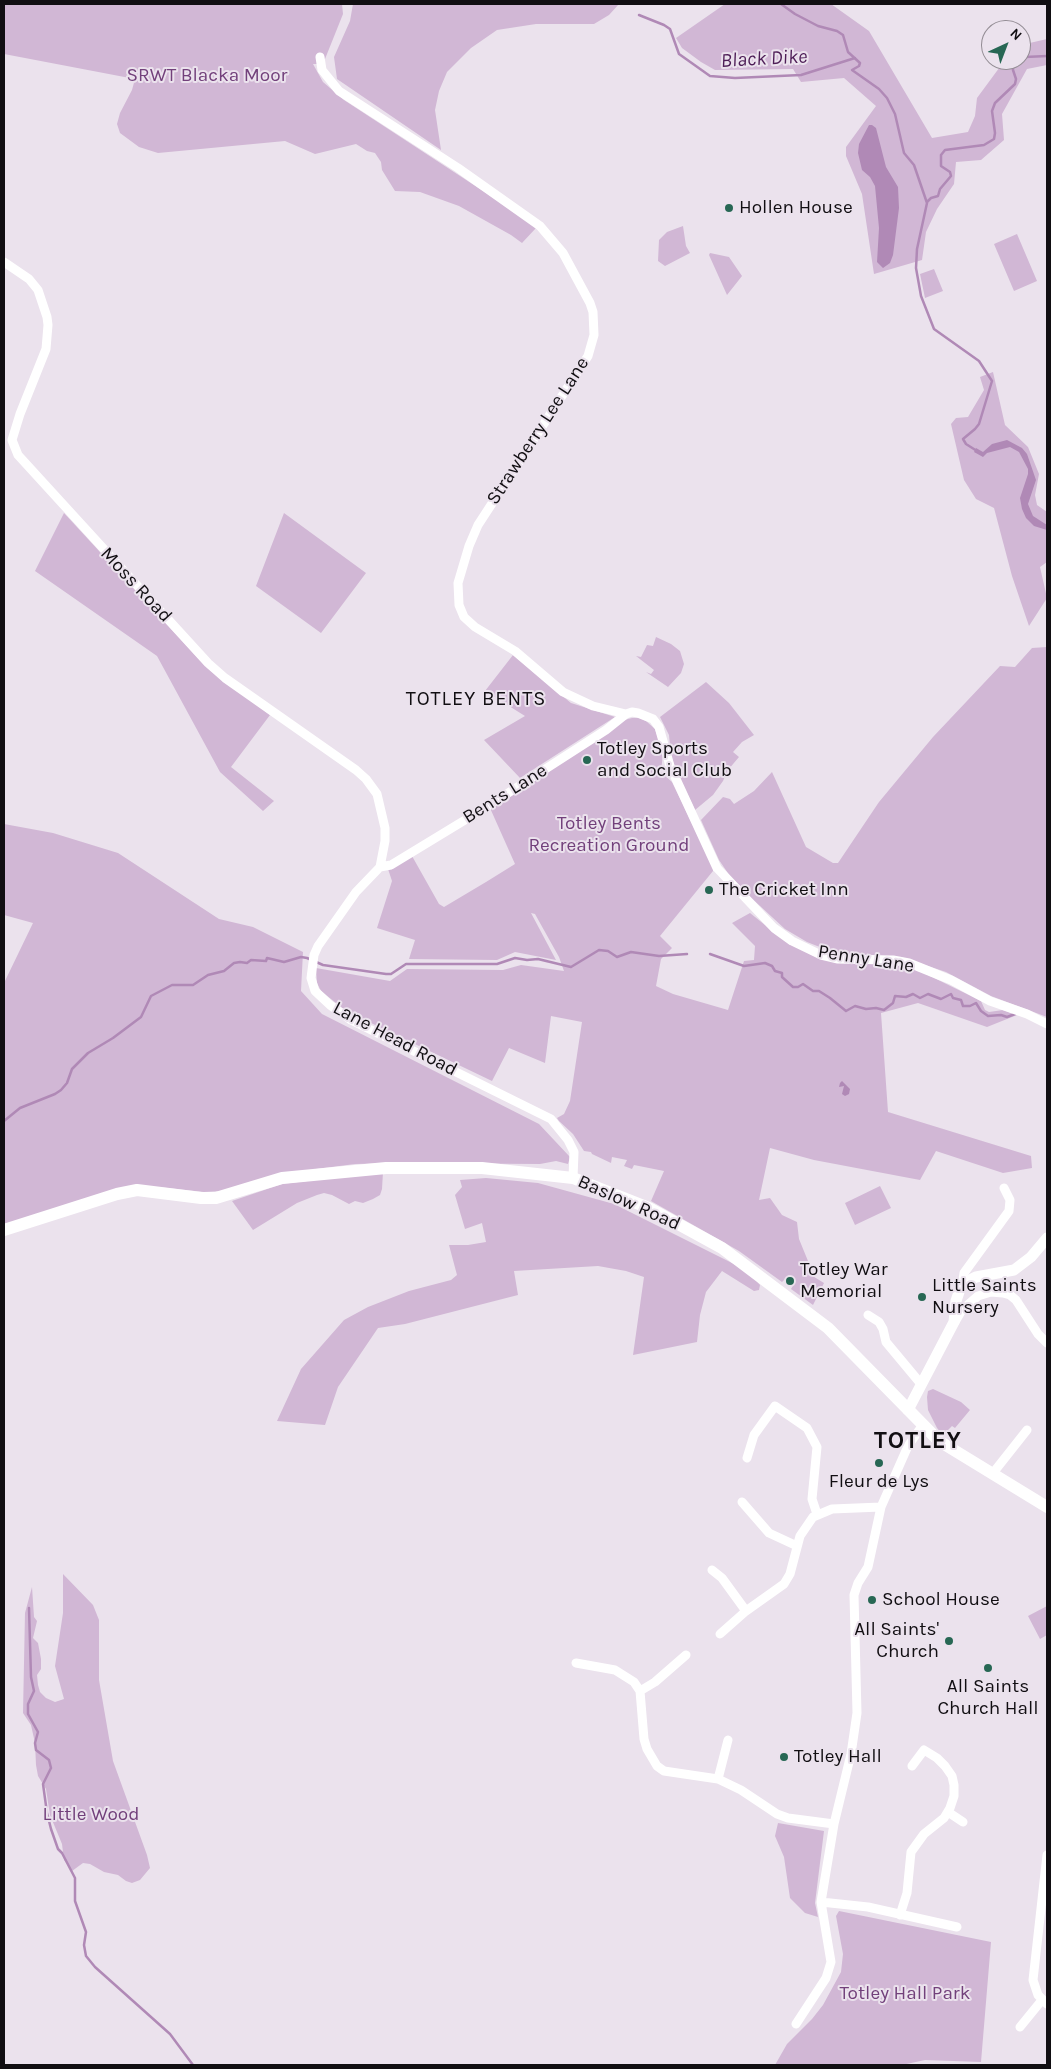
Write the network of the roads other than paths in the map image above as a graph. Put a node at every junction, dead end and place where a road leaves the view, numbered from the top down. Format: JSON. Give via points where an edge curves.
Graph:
{"nodes":[{"id":1,"x":320,"y":57,"type":"dead end"},
{"id":2,"x":4,"y":262,"type":"edge"},
{"id":3,"x":626,"y":714,"type":"junction"},
{"id":4,"x":380,"y":867,"type":"junction"},
{"id":5,"x":1047,"y":1024,"type":"edge"},
{"id":6,"x":573,"y":1178,"type":"junction"},
{"id":7,"x":1004,"y":1188,"type":"dead end"},
{"id":8,"x":4,"y":1230,"type":"edge"},
{"id":9,"x":1047,"y":1238,"type":"edge"},
{"id":10,"x":962,"y":1286,"type":"junction"},
{"id":11,"x":868,"y":1315,"type":"dead end"},
{"id":12,"x":954,"y":1322,"type":"junction"},
{"id":13,"x":1047,"y":1343,"type":"edge"},
{"id":14,"x":921,"y":1384,"type":"junction"},
{"id":15,"x":908,"y":1410,"type":"junction"},
{"id":16,"x":922,"y":1426,"type":"junction"},
{"id":17,"x":1027,"y":1430,"type":"dead end"},
{"id":18,"x":747,"y":1458,"type":"dead end"},
{"id":19,"x":993,"y":1473,"type":"junction"},
{"id":20,"x":742,"y":1502,"type":"dead end"},
{"id":21,"x":881,"y":1507,"type":"junction"},
{"id":22,"x":1047,"y":1507,"type":"edge"},
{"id":23,"x":817,"y":1514,"type":"junction"},
{"id":24,"x":797,"y":1546,"type":"junction"},
{"id":25,"x":712,"y":1570,"type":"dead end"},
{"id":26,"x":746,"y":1611,"type":"junction"},
{"id":27,"x":720,"y":1634,"type":"dead end"},
{"id":28,"x":686,"y":1655,"type":"dead end"},
{"id":29,"x":576,"y":1663,"type":"dead end"},
{"id":30,"x":640,"y":1691,"type":"junction"},
{"id":31,"x":728,"y":1740,"type":"dead end"},
{"id":32,"x":912,"y":1766,"type":"dead end"},
{"id":33,"x":718,"y":1779,"type":"junction"},
{"id":34,"x":948,"y":1812,"type":"junction"},
{"id":35,"x":963,"y":1822,"type":"dead end"},
{"id":36,"x":834,"y":1824,"type":"junction"},
{"id":37,"x":1047,"y":1855,"type":"edge"},
{"id":38,"x":821,"y":1902,"type":"junction"},
{"id":39,"x":900,"y":1915,"type":"junction"},
{"id":40,"x":957,"y":1927,"type":"dead end"},
{"id":41,"x":1044,"y":2002,"type":"edge"},
{"id":42,"x":796,"y":2024,"type":"dead end"},
{"id":43,"x":1020,"y":2027,"type":"dead end"}],
"edges":[{"from":1,"to":3,"type":"street","name":"Strawberry Lee Lane","via":[[322,70],[339,91],[540,226],[563,253],[590,303],[594,336],[588,356],[478,525],[458,583],[459,605],[464,617],[475,627],[515,652],[563,692],[593,706]]},
{"from":2,"to":4,"type":"street","name":"Moss Road","via":[[29,279],[38,290],[48,317],[46,349],[12,440],[18,455],[208,663],[366,779],[376,794],[384,828]]},
{"from":3,"to":4,"type":"street","name":"Bents Lane","via":[[488,806],[390,865]]},
{"from":3,"to":5,"type":"street","name":"Penny Lane","via":[[647,715],[657,723],[670,766],[717,868],[774,928],[821,955],[909,963]]},
{"from":4,"to":6,"type":"street","name":"Lane Head Road","via":[[356,892],[318,946],[311,978],[315,991],[351,1020],[551,1119],[574,1152]]},
{"from":6,"to":8,"type":"main road","name":"Baslow Road","via":[[482,1168],[386,1168],[282,1178],[216,1198],[137,1190]]},
{"from":6,"to":15,"type":"main road","name":"Baslow Road","via":[[649,1208],[722,1248],[828,1328]]},
{"from":7,"to":10,"type":"street","via":[[1010,1200],[1009,1211],[964,1273]]},
{"from":9,"to":10,"type":"street","via":[[1031,1257],[1014,1270],[976,1277]]},
{"from":10,"to":12,"type":"street","via":[[956,1301]]},
{"from":11,"to":14,"type":"street","via":[[879,1322],[886,1342]]},
{"from":12,"to":13,"type":"street","via":[[978,1296],[1003,1293],[1016,1300]]},
{"from":12,"to":14,"type":"street"},
{"from":14,"to":15,"type":"street"},
{"from":15,"to":16,"type":"main road","name":"Baslow Road"},
{"from":16,"to":19,"type":"main road","name":"Baslow Road","via":[[946,1446]]},
{"from":16,"to":21,"type":"street","via":[[908,1446]]},
{"from":17,"to":19,"type":"street"},
{"from":18,"to":23,"type":"street","via":[[754,1435],[776,1406],[807,1428],[817,1447],[812,1499]]},
{"from":19,"to":22,"type":"main road","name":"Baslow Road"},
{"from":20,"to":24,"type":"street","via":[[769,1533]]},
{"from":21,"to":23,"type":"street","via":[[832,1509]]},
{"from":21,"to":36,"type":"street","via":[[868,1567],[854,1595],[857,1713]]},
{"from":23,"to":24,"type":"street","via":[[804,1528]]},
{"from":24,"to":26,"type":"street","via":[[784,1584]]},
{"from":25,"to":26,"type":"street","via":[[725,1581]]},
{"from":26,"to":27,"type":"street"},
{"from":28,"to":30,"type":"street"},
{"from":29,"to":30,"type":"street","via":[[615,1670],[625,1675]]},
{"from":30,"to":33,"type":"street","via":[[644,1739],[657,1766],[667,1773]]},
{"from":31,"to":33,"type":"street"},
{"from":32,"to":34,"type":"street","via":[[924,1750],[942,1762],[954,1780],[954,1796]]},
{"from":33,"to":36,"type":"street","via":[[788,1818]]},
{"from":34,"to":35,"type":"street"},
{"from":34,"to":39,"type":"street","via":[[911,1852],[907,1893]]},
{"from":36,"to":38,"type":"street"},
{"from":37,"to":41,"type":"street","via":[[1034,1980],[1036,1991]]},
{"from":38,"to":39,"type":"street","via":[[868,1907]]},
{"from":38,"to":42,"type":"street","via":[[830,1967]]},
{"from":39,"to":40,"type":"street"},
{"from":41,"to":43,"type":"street"}]}
